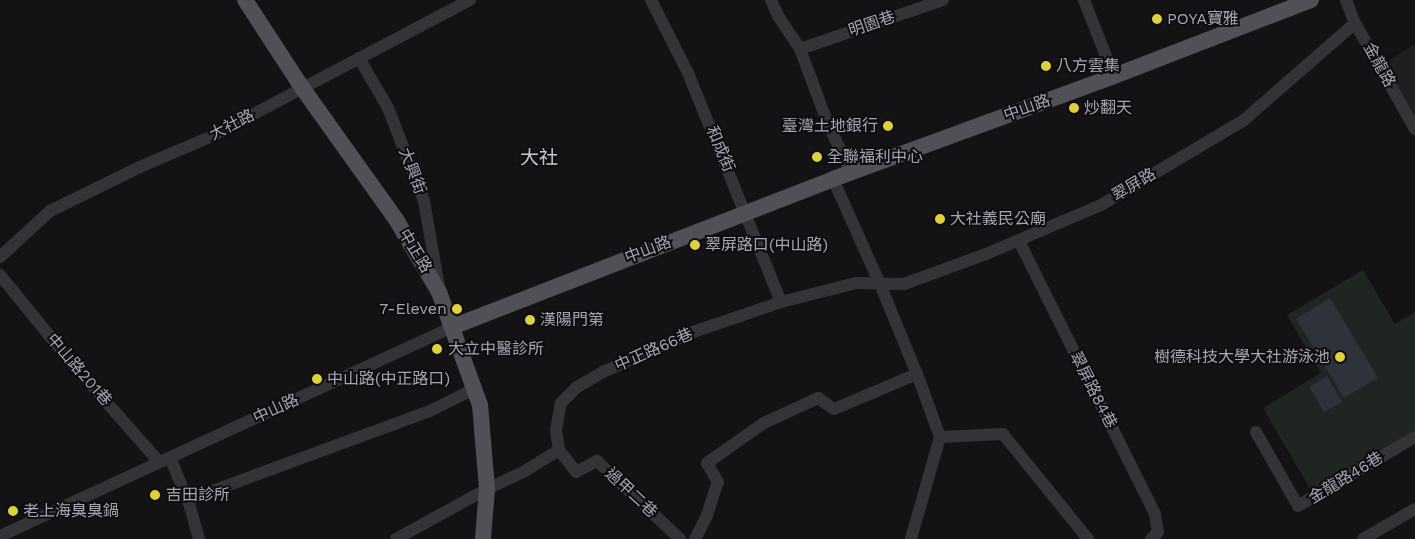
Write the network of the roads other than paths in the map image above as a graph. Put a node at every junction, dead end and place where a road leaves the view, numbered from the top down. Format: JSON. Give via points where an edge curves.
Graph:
{"nodes":[{"id":1,"x":245,"y":0,"type":"edge"},
{"id":2,"x":470,"y":0,"type":"edge"},
{"id":3,"x":651,"y":0,"type":"edge"},
{"id":4,"x":771,"y":0,"type":"edge"},
{"id":5,"x":943,"y":0,"type":"edge"},
{"id":6,"x":1084,"y":0,"type":"edge"},
{"id":7,"x":1311,"y":0,"type":"edge"},
{"id":8,"x":1346,"y":0,"type":"edge"},
{"id":9,"x":1355,"y":22,"type":"junction"},
{"id":10,"x":800,"y":49,"type":"junction"},
{"id":11,"x":359,"y":58,"type":"junction"},
{"id":12,"x":1114,"y":76,"type":"junction"},
{"id":13,"x":303,"y":90,"type":"junction"},
{"id":14,"x":1415,"y":129,"type":"edge"},
{"id":15,"x":851,"y":172,"type":"junction"},
{"id":16,"x":833,"y":179,"type":"junction"},
{"id":17,"x":746,"y":213,"type":"junction"},
{"id":18,"x":1019,"y":241,"type":"junction"},
{"id":19,"x":2,"y":250,"type":"edge"},
{"id":20,"x":0,"y":275,"type":"edge"},
{"id":21,"x":880,"y":284,"type":"junction"},
{"id":22,"x":439,"y":292,"type":"junction"},
{"id":23,"x":781,"y":302,"type":"junction"},
{"id":24,"x":452,"y":327,"type":"junction"},
{"id":25,"x":917,"y":374,"type":"junction"},
{"id":26,"x":474,"y":389,"type":"junction"},
{"id":27,"x":1256,"y":432,"type":"dead end"},
{"id":28,"x":940,"y":437,"type":"junction"},
{"id":29,"x":1415,"y":437,"type":"edge"},
{"id":30,"x":559,"y":450,"type":"junction"},
{"id":31,"x":165,"y":460,"type":"junction"},
{"id":32,"x":488,"y":489,"type":"junction"},
{"id":33,"x":188,"y":500,"type":"junction"},
{"id":34,"x":1415,"y":509,"type":"edge"},
{"id":35,"x":0,"y":536,"type":"edge"},
{"id":36,"x":199,"y":539,"type":"edge"},
{"id":37,"x":396,"y":539,"type":"edge"},
{"id":38,"x":483,"y":539,"type":"edge"},
{"id":39,"x":680,"y":539,"type":"edge"},
{"id":40,"x":695,"y":539,"type":"edge"},
{"id":41,"x":911,"y":539,"type":"edge"},
{"id":42,"x":1088,"y":539,"type":"edge"},
{"id":43,"x":1151,"y":539,"type":"edge"},
{"id":44,"x":1363,"y":539,"type":"edge"}],
"edges":[{"from":1,"to":13,"type":"main road","name":"中正路"},
{"from":2,"to":11,"type":"street","name":"大社路"},
{"from":3,"to":17,"type":"street","name":"和成街","via":[[688,73]]},
{"from":4,"to":10,"type":"street"},
{"from":5,"to":10,"type":"street","name":"明園巷"},
{"from":6,"to":12,"type":"street"},
{"from":7,"to":12,"type":"main road","name":"中山路"},
{"from":8,"to":9,"type":"street","name":"金龍路"},
{"from":9,"to":14,"type":"street","name":"金龍路"},
{"from":9,"to":18,"type":"street","name":"翠屏路","via":[[1244,120],[1101,204]]},
{"from":10,"to":15,"type":"street","via":[[828,124]]},
{"from":11,"to":13,"type":"street","name":"大社路"},
{"from":11,"to":22,"type":"street","name":"大興街","via":[[388,108],[424,201]]},
{"from":12,"to":15,"type":"main road","name":"中山路"},
{"from":13,"to":19,"type":"street","name":"大社路","via":[[50,211]]},
{"from":13,"to":22,"type":"main road","name":"中正路","via":[[397,221]]},
{"from":15,"to":16,"type":"main road","name":"中山路"},
{"from":16,"to":17,"type":"main road","name":"中山路"},
{"from":16,"to":21,"type":"street"},
{"from":17,"to":23,"type":"street","name":"和成街"},
{"from":17,"to":24,"type":"main road","name":"中山路"},
{"from":18,"to":21,"type":"street","name":"翠屏路","via":[[904,284]]},
{"from":18,"to":43,"type":"street","name":"翠屏路84巷","via":[[1155,514],[1158,532]]},
{"from":20,"to":31,"type":"street","name":"中山路201巷","via":[[66,356]]},
{"from":21,"to":23,"type":"street","name":"中正路66巷","via":[[856,283]]},
{"from":21,"to":25,"type":"street"},
{"from":22,"to":24,"type":"main road","name":"中正路"},
{"from":23,"to":30,"type":"street","name":"中正路66巷","via":[[693,332],[633,357],[577,387],[560,403],[556,430]]},
{"from":24,"to":26,"type":"main road","name":"中正路"},
{"from":24,"to":31,"type":"street","name":"中山路"},
{"from":25,"to":28,"type":"street"},
{"from":25,"to":40,"type":"street","via":[[834,409],[818,398],[764,423],[706,463],[718,482]]},
{"from":26,"to":32,"type":"main road","name":"中正路","via":[[480,405]]},
{"from":26,"to":33,"type":"street","via":[[430,411]]},
{"from":27,"to":29,"type":"street","name":"金龍路46巷","via":[[1298,506]]},
{"from":28,"to":41,"type":"street"},
{"from":28,"to":42,"type":"street","via":[[1003,434]]},
{"from":30,"to":32,"type":"street"},
{"from":30,"to":39,"type":"street","name":"過甲二巷","via":[[576,472],[597,461]]},
{"from":31,"to":33,"type":"street","name":"中山路201巷"},
{"from":31,"to":35,"type":"street","name":"中山路"},
{"from":32,"to":37,"type":"street"},
{"from":32,"to":38,"type":"main road","name":"中正路"},
{"from":33,"to":36,"type":"street","name":"中山路201巷"},
{"from":34,"to":44,"type":"street"}]}
